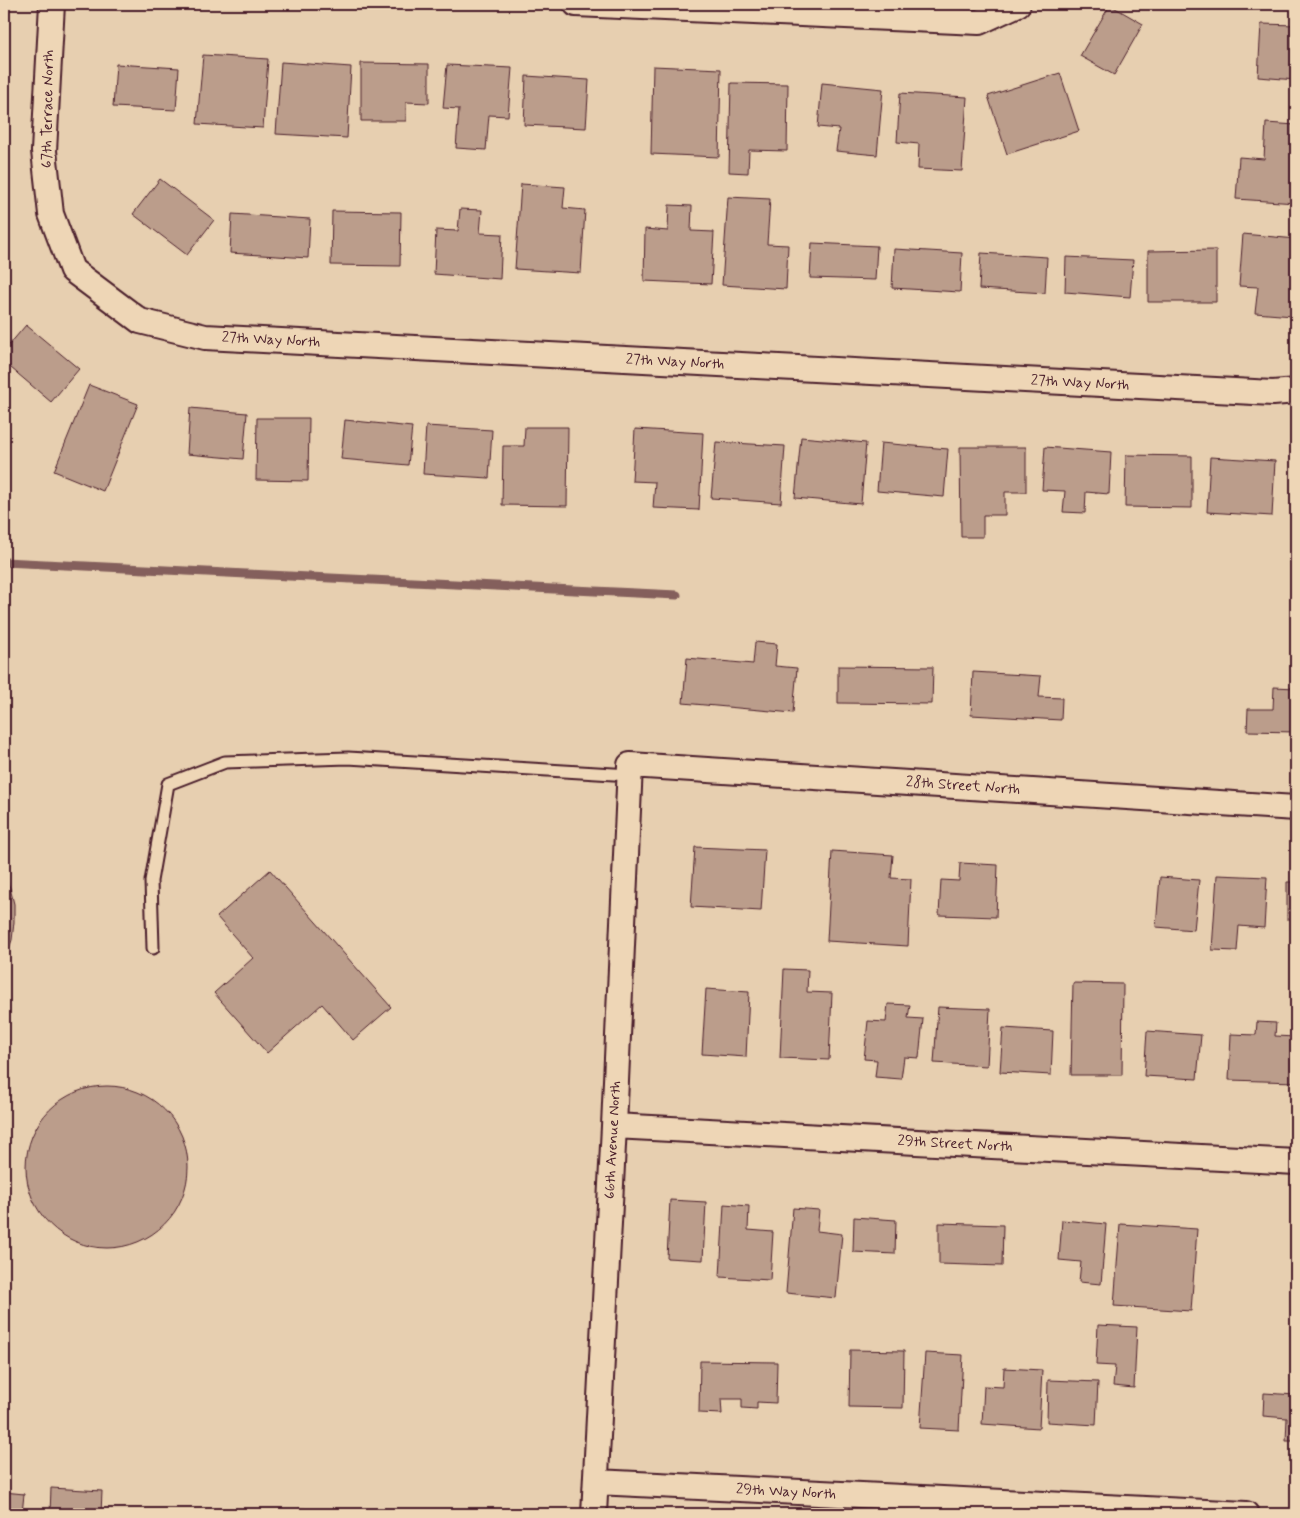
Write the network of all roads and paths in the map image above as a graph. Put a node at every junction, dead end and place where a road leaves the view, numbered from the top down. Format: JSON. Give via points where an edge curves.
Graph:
{"nodes":[{"id":1,"x":52,"y":4,"type":"edge"},
{"id":2,"x":576,"y":4,"type":"edge"},
{"id":3,"x":1018,"y":4,"type":"edge"},
{"id":4,"x":72,"y":270,"type":"joint"},
{"id":5,"x":1296,"y":391,"type":"edge"},
{"id":6,"x":630,"y":770,"type":"junction"},
{"id":7,"x":1296,"y":808,"type":"edge"},
{"id":8,"x":153,"y":948,"type":"dead end"},
{"id":9,"x":614,"y":1126,"type":"junction"},
{"id":10,"x":1296,"y":1162,"type":"edge"},
{"id":11,"x":596,"y":1482,"type":"junction"},
{"id":12,"x":594,"y":1514,"type":"edge"},
{"id":13,"x":1246,"y":1514,"type":"edge"}],
"edges":[{"from":1,"to":4,"type":"street","name":"67th Terrace North","via":[[44,151],[51,214]]},
{"from":2,"to":3,"type":"street","via":[[979,22]]},
{"from":4,"to":5,"type":"street","name":"27th Way North","via":[[140,321],[205,337],[1273,393]]},
{"from":6,"to":7,"type":"street","name":"28th Street North"},
{"from":6,"to":8,"type":"lane","via":[[348,758],[225,762],[168,784],[151,881]]},
{"from":6,"to":9,"type":"street","name":"66th Avenue North"},
{"from":9,"to":10,"type":"street","name":"29th Street North"},
{"from":9,"to":11,"type":"street","name":"66th Avenue North"},
{"from":11,"to":12,"type":"street","name":"66th Avenue North"},
{"from":11,"to":13,"type":"street","name":"29th Way North"}]}
